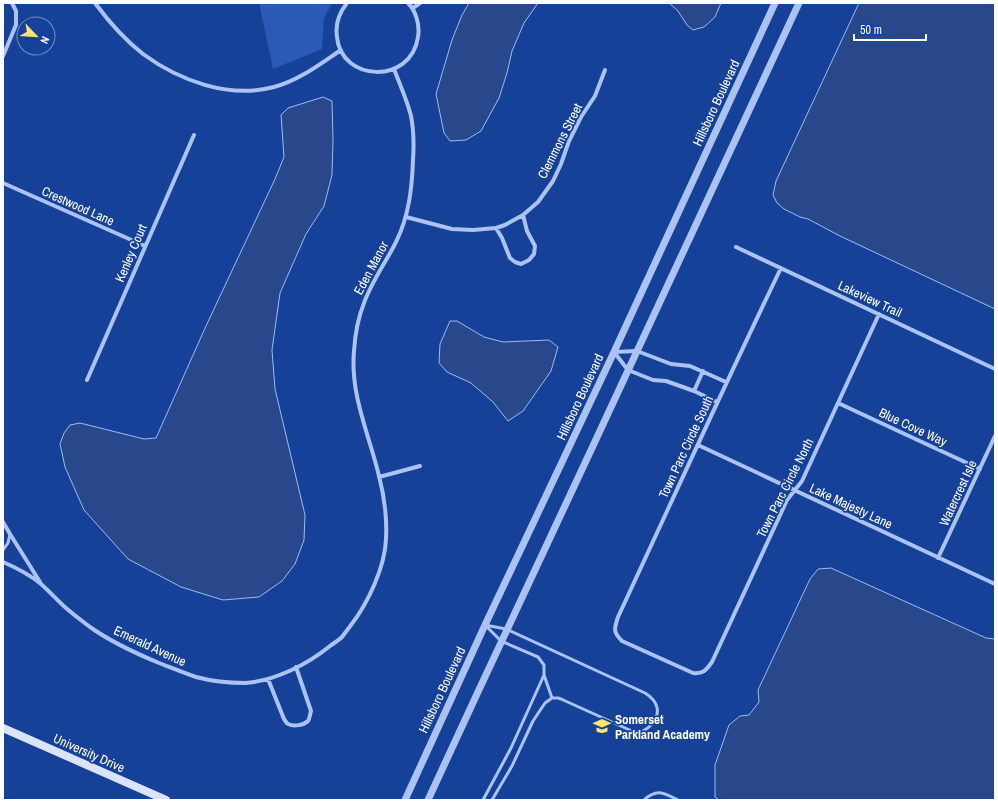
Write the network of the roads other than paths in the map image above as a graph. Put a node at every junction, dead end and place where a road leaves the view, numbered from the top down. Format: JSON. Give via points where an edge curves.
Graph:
{"nodes":[{"id":1,"x":12,"y":3,"type":"edge"},
{"id":2,"x":95,"y":3,"type":"edge"},
{"id":3,"x":347,"y":3,"type":"edge"},
{"id":4,"x":408,"y":3,"type":"edge"},
{"id":5,"x":420,"y":3,"type":"edge"},
{"id":6,"x":775,"y":3,"type":"edge"},
{"id":7,"x":798,"y":3,"type":"edge"},
{"id":8,"x":412,"y":8,"type":"junction"},
{"id":9,"x":340,"y":50,"type":"junction"},
{"id":10,"x":3,"y":56,"type":"edge"},
{"id":11,"x":394,"y":70,"type":"junction"},
{"id":12,"x":605,"y":70,"type":"dead end"},
{"id":13,"x":194,"y":135,"type":"dead end"},
{"id":14,"x":3,"y":183,"type":"edge"},
{"id":15,"x":523,"y":215,"type":"junction"},
{"id":16,"x":406,"y":217,"type":"junction"},
{"id":17,"x":496,"y":228,"type":"junction"},
{"id":18,"x":145,"y":246,"type":"junction"},
{"id":19,"x":736,"y":247,"type":"dead end"},
{"id":20,"x":781,"y":268,"type":"junction"},
{"id":21,"x":880,"y":314,"type":"junction"},
{"id":22,"x":637,"y":351,"type":"junction"},
{"id":23,"x":614,"y":352,"type":"junction"},
{"id":24,"x":995,"y":368,"type":"edge"},
{"id":25,"x":628,"y":370,"type":"junction"},
{"id":26,"x":703,"y":371,"type":"junction"},
{"id":27,"x":87,"y":380,"type":"dead end"},
{"id":28,"x":726,"y":382,"type":"junction"},
{"id":29,"x":694,"y":391,"type":"junction"},
{"id":30,"x":717,"y":402,"type":"junction"},
{"id":31,"x":838,"y":403,"type":"junction"},
{"id":32,"x":995,"y":436,"type":"edge"},
{"id":33,"x":698,"y":445,"type":"junction"},
{"id":34,"x":420,"y":466,"type":"dead end"},
{"id":35,"x":980,"y":469,"type":"junction"},
{"id":36,"x":380,"y":477,"type":"junction"},
{"id":37,"x":794,"y":490,"type":"junction"},
{"id":38,"x":3,"y":522,"type":"edge"},
{"id":39,"x":10,"y":534,"type":"junction"},
{"id":40,"x":3,"y":550,"type":"edge"},
{"id":41,"x":938,"y":558,"type":"junction"},
{"id":42,"x":3,"y":562,"type":"edge"},
{"id":43,"x":41,"y":584,"type":"junction"},
{"id":44,"x":995,"y":584,"type":"edge"},
{"id":45,"x":485,"y":625,"type":"junction"},
{"id":46,"x":506,"y":629,"type":"junction"},
{"id":47,"x":501,"y":641,"type":"junction"},
{"id":48,"x":296,"y":667,"type":"junction"},
{"id":49,"x":706,"y":670,"type":"joint"},
{"id":50,"x":544,"y":675,"type":"junction"},
{"id":51,"x":268,"y":679,"type":"junction"},
{"id":52,"x":552,"y":698,"type":"junction"},
{"id":53,"x":3,"y":728,"type":"edge"},
{"id":54,"x":166,"y":800,"type":"edge"},
{"id":55,"x":405,"y":800,"type":"edge"},
{"id":56,"x":428,"y":800,"type":"edge"},
{"id":57,"x":483,"y":800,"type":"edge"},
{"id":58,"x":492,"y":800,"type":"edge"},
{"id":59,"x":644,"y":800,"type":"edge"},
{"id":60,"x":678,"y":800,"type":"edge"}],
"edges":[{"from":1,"to":10,"type":"street","via":[[16,11],[16,25]]},
{"from":2,"to":9,"type":"street","via":[[143,54],[184,78],[208,86],[254,91],[275,87],[295,79]]},
{"from":3,"to":9,"type":"street","via":[[342,9],[336,30]]},
{"from":4,"to":8,"type":"street"},
{"from":5,"to":8,"type":"street"},
{"from":6,"to":23,"type":"street","name":"Hillsboro Boulevard"},
{"from":7,"to":22,"type":"street"},
{"from":8,"to":11,"type":"street","via":[[417,21],[418,39],[410,57]]},
{"from":9,"to":11,"type":"street","via":[[351,63],[362,69],[372,72]]},
{"from":11,"to":16,"type":"street","name":"Eden Manor","via":[[406,98],[414,139],[411,193]]},
{"from":12,"to":15,"type":"street","name":"Clemmons Street","via":[[595,96],[569,141],[553,181],[538,202]]},
{"from":13,"to":18,"type":"street","name":"Kenley Court"},
{"from":14,"to":18,"type":"street","name":"Crestwood Lane"},
{"from":15,"to":17,"type":"street","name":"Clemmons Street"},
{"from":15,"to":17,"type":"street","via":[[527,231],[535,246],[534,254],[521,264],[510,258]]},
{"from":16,"to":17,"type":"street","name":"Clemmons Street","via":[[452,229]]},
{"from":16,"to":36,"type":"street","name":"Eden Manor","via":[[398,239],[364,303],[357,326],[354,351],[357,398]]},
{"from":18,"to":27,"type":"street","name":"Kenley Court"},
{"from":19,"to":20,"type":"street","name":"Lakeview Trail"},
{"from":20,"to":21,"type":"street","name":"Lakeview Trail"},
{"from":20,"to":28,"type":"street","name":"Town Parc Circle South"},
{"from":21,"to":24,"type":"street","name":"Lakeview Trail"},
{"from":21,"to":31,"type":"street","name":"Town Parc Circle North"},
{"from":22,"to":23,"type":"street"},
{"from":22,"to":25,"type":"street"},
{"from":22,"to":26,"type":"street","via":[[670,364],[690,366]]},
{"from":23,"to":25,"type":"street"},
{"from":23,"to":45,"type":"street","name":"Hillsboro Boulevard"},
{"from":25,"to":29,"type":"street"},
{"from":25,"to":46,"type":"street"},
{"from":26,"to":28,"type":"street"},
{"from":26,"to":29,"type":"street"},
{"from":28,"to":30,"type":"street","name":"Town Parc Circle South"},
{"from":29,"to":30,"type":"street"},
{"from":30,"to":33,"type":"street","name":"Town Parc Circle South"},
{"from":31,"to":35,"type":"street","name":"Blue Cove Way"},
{"from":31,"to":37,"type":"street","name":"Town Parc Circle North","via":[[802,481]]},
{"from":32,"to":35,"type":"street","name":"Watercrest Isle"},
{"from":33,"to":37,"type":"street","name":"Lake Majesty Lane"},
{"from":33,"to":49,"type":"street","name":"Town Parc Circle South","via":[[615,628],[616,635],[622,641],[693,673],[699,674]]},
{"from":34,"to":36,"type":"street"},
{"from":35,"to":41,"type":"street","name":"Watercrest Isle"},
{"from":36,"to":48,"type":"street","name":"Eden Manor","via":[[386,516],[386,542],[381,568],[370,595],[342,637],[323,652]]},
{"from":37,"to":41,"type":"street","name":"Lake Majesty Lane"},
{"from":37,"to":49,"type":"street","name":"Town Parc Circle North"},
{"from":38,"to":39,"type":"street","name":"Emerald Avenue"},
{"from":39,"to":40,"type":"lane"},
{"from":39,"to":43,"type":"street","name":"Emerald Avenue"},
{"from":41,"to":44,"type":"street","name":"Lake Majesty Lane"},
{"from":42,"to":43,"type":"street","name":"Emerald Avenue"},
{"from":43,"to":51,"type":"street","name":"Emerald Avenue","via":[[68,610],[91,627],[119,645],[151,660],[197,677],[221,681],[246,683]]},
{"from":45,"to":46,"type":"lane"},
{"from":45,"to":47,"type":"lane"},
{"from":45,"to":55,"type":"street","name":"Hillsboro Boulevard"},
{"from":46,"to":47,"type":"street"},
{"from":46,"to":52,"type":"lane","via":[[645,693],[651,697],[658,709],[657,715],[648,727],[641,732],[634,732],[561,699]]},
{"from":47,"to":50,"type":"lane","via":[[538,657],[544,664]]},
{"from":47,"to":56,"type":"street"},
{"from":48,"to":51,"type":"street","name":"Eden Manor"},
{"from":48,"to":51,"type":"street","via":[[311,711],[307,722],[300,725],[288,724],[284,719]]},
{"from":50,"to":52,"type":"lane"},
{"from":50,"to":57,"type":"lane","via":[[511,748]]},
{"from":52,"to":58,"type":"lane","via":[[545,703],[533,721],[512,766]]},
{"from":53,"to":54,"type":"main road","name":"University Drive"},
{"from":59,"to":60,"type":"lane","via":[[651,794],[663,793]]}]}
